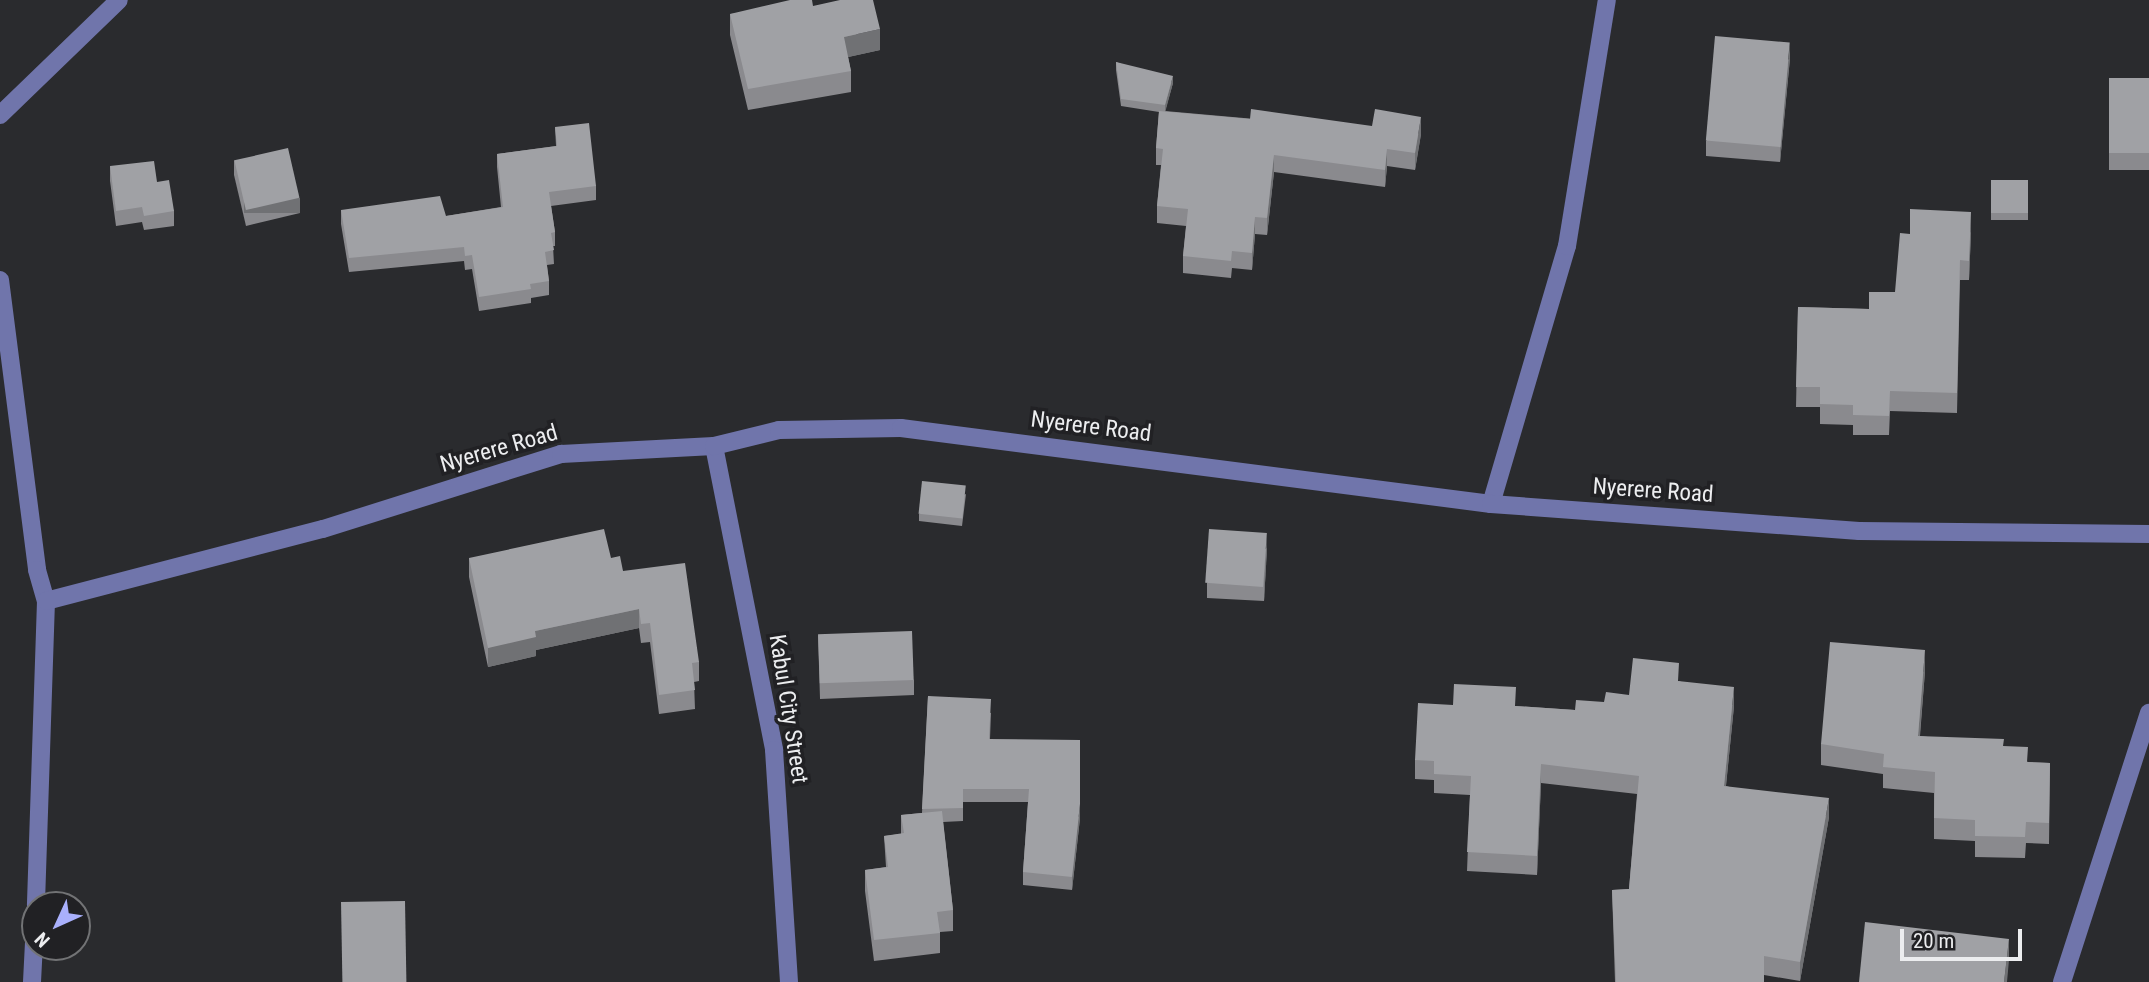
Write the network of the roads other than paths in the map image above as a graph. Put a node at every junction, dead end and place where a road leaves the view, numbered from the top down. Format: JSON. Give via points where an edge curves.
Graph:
{"nodes":[{"id":1,"x":120,"y":0,"type":"edge"},
{"id":2,"x":1607,"y":0,"type":"edge"},
{"id":3,"x":0,"y":115,"type":"edge"},
{"id":4,"x":0,"y":280,"type":"edge"},
{"id":5,"x":5,"y":355,"type":"edge"},
{"id":6,"x":714,"y":446,"type":"junction"},
{"id":7,"x":1492,"y":504,"type":"junction"},
{"id":8,"x":2149,"y":534,"type":"edge"},
{"id":9,"x":46,"y":601,"type":"junction"},
{"id":10,"x":2149,"y":713,"type":"edge"},
{"id":11,"x":36,"y":891,"type":"edge"},
{"id":12,"x":33,"y":961,"type":"edge"},
{"id":13,"x":32,"y":982,"type":"edge"},
{"id":14,"x":789,"y":982,"type":"edge"},
{"id":15,"x":2062,"y":982,"type":"edge"}],
"edges":[{"from":1,"to":3,"type":"street"},
{"from":2,"to":7,"type":"street","via":[[1567,246]]},
{"from":4,"to":5,"type":"street"},
{"from":5,"to":9,"type":"street","via":[[37,570]]},
{"from":6,"to":7,"type":"street","name":"Nyerere Road","via":[[779,430],[901,428]]},
{"from":6,"to":9,"type":"street","name":"Nyerere Road","via":[[561,454],[323,528]]},
{"from":6,"to":14,"type":"street","name":"Kabul City Street","via":[[774,750]]},
{"from":7,"to":8,"type":"street","name":"Nyerere Road","via":[[1859,531]]},
{"from":9,"to":11,"type":"street"},
{"from":10,"to":15,"type":"street"},
{"from":12,"to":13,"type":"street"}]}
